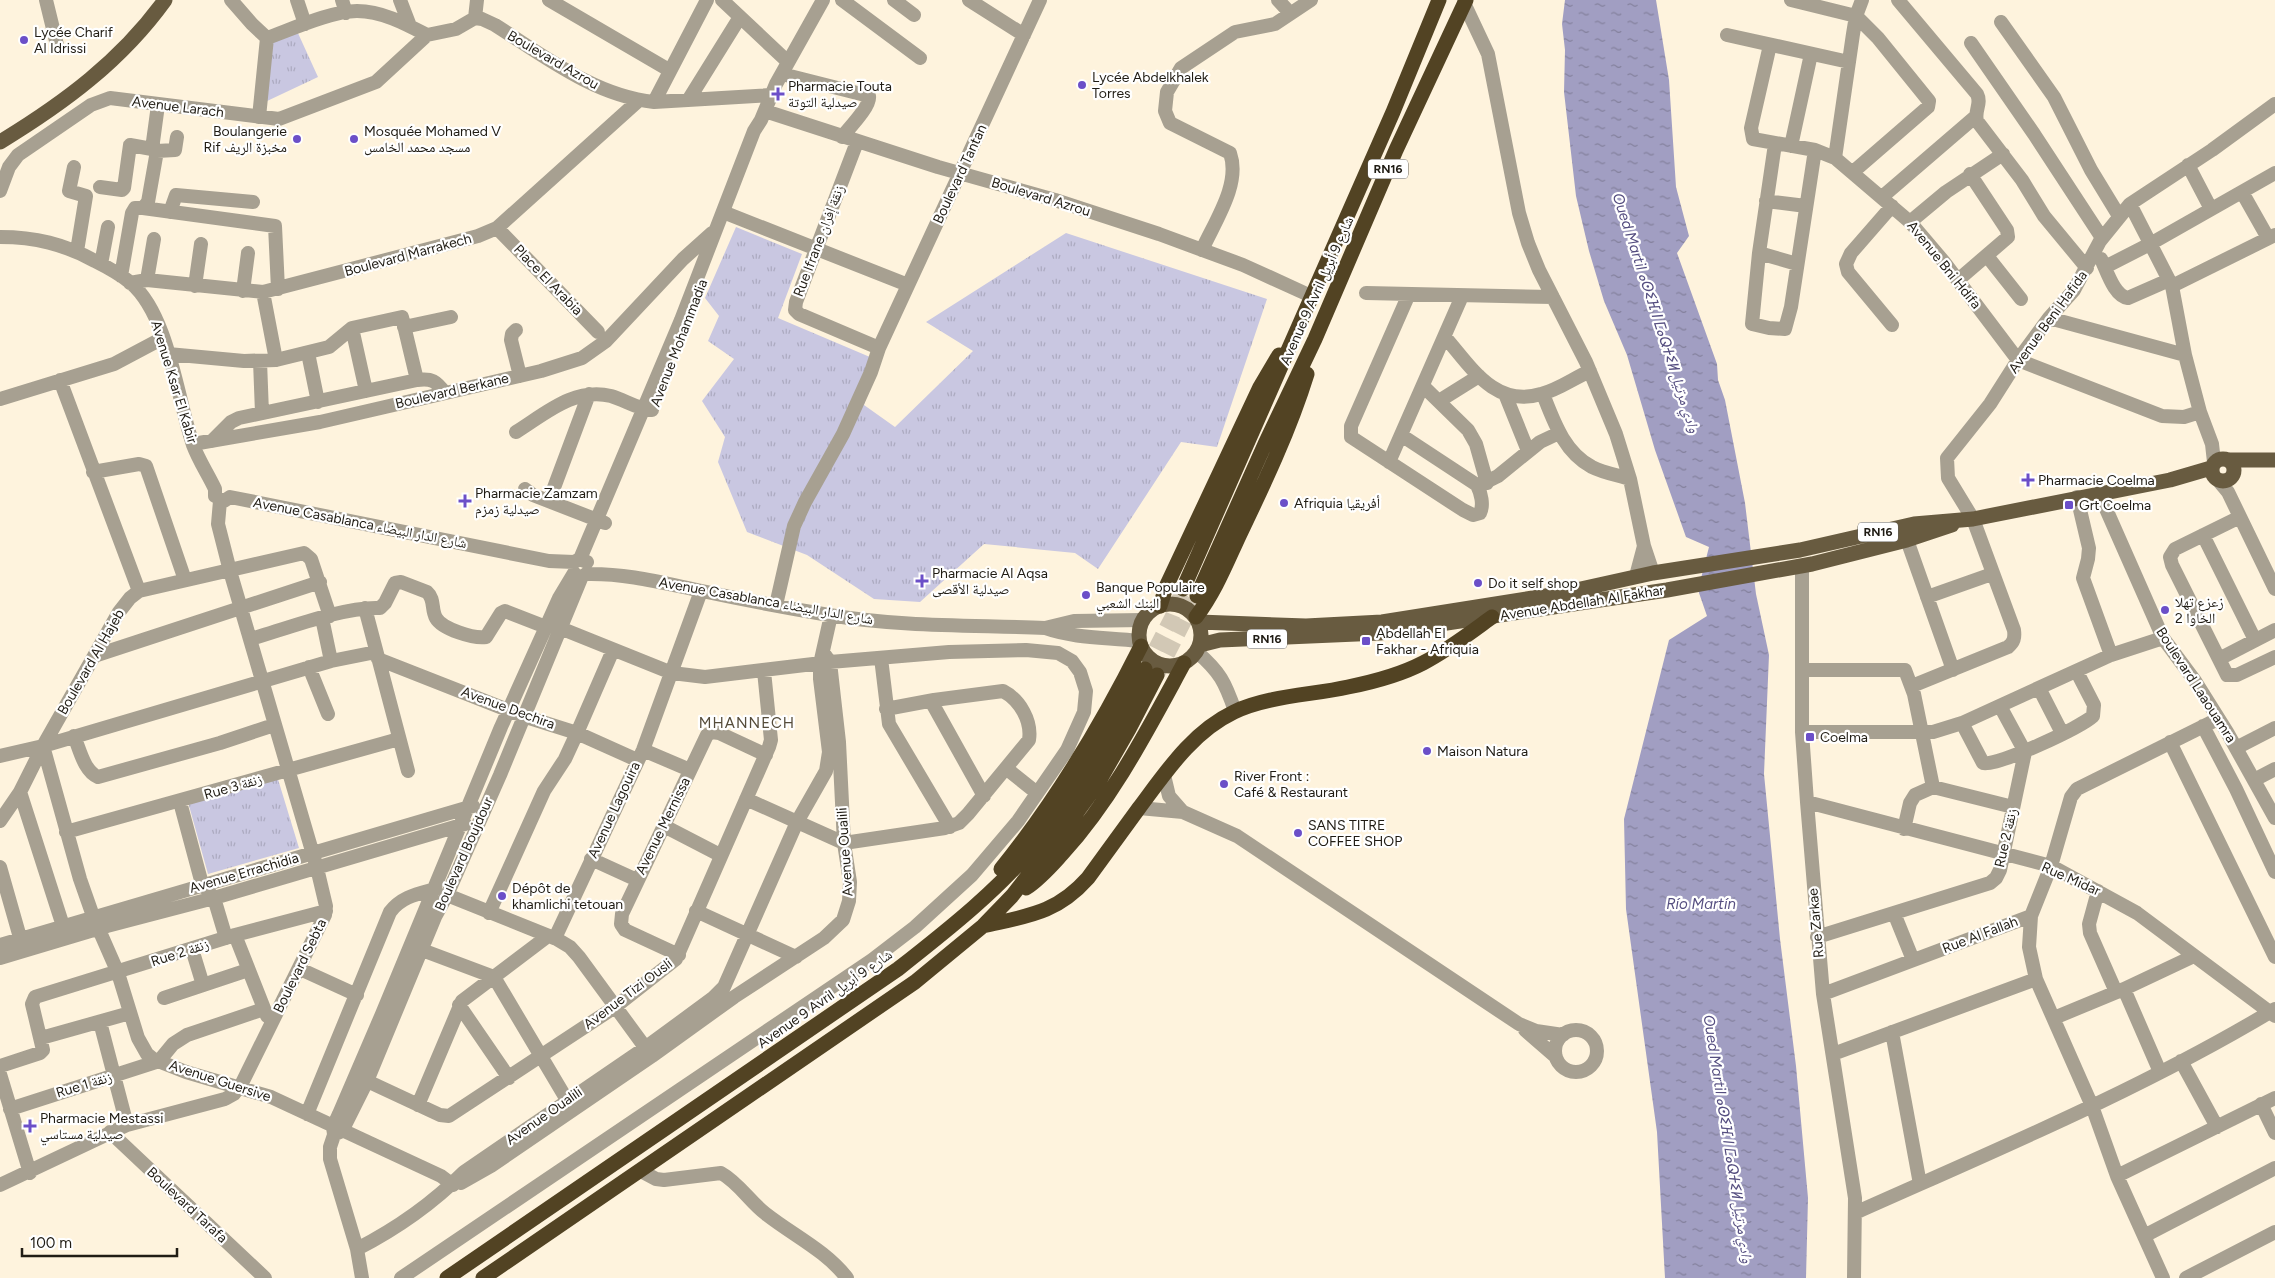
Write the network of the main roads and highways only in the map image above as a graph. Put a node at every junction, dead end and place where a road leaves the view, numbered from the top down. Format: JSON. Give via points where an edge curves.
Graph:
{"nodes":[{"id":1,"x":165,"y":0,"type":"edge"},
{"id":2,"x":1439,"y":0,"type":"edge"},
{"id":3,"x":1465,"y":2,"type":"edge"},
{"id":4,"x":0,"y":142,"type":"edge"},
{"id":5,"x":1296,"y":335,"type":"junction"},
{"id":6,"x":1315,"y":339,"type":"junction"},
{"id":7,"x":2275,"y":460,"type":"edge"},
{"id":8,"x":1957,"y":521,"type":"junction"},
{"id":9,"x":1160,"y":606,"type":"junction"},
{"id":10,"x":1492,"y":617,"type":"junction"},
{"id":11,"x":1198,"y":620,"type":"junction"},
{"id":12,"x":1140,"y":644,"type":"junction"},
{"id":13,"x":1199,"y":649,"type":"junction"},
{"id":14,"x":1184,"y":663,"type":"junction"},
{"id":15,"x":1012,"y":896,"type":"junction"},
{"id":16,"x":979,"y":901,"type":"junction"},
{"id":17,"x":983,"y":926,"type":"junction"},
{"id":18,"x":447,"y":1278,"type":"edge"},
{"id":19,"x":483,"y":1278,"type":"edge"}],
"edges":[{"from":1,"to":4,"type":"main road","via":[[144,29],[106,67],[43,116]]},
{"from":2,"to":5,"type":"highway","name":"Avenue 9 Avril شارع 9 أبريل","number":"RN16"},
{"from":3,"to":6,"type":"highway","name":"Avenue 9 Avril شارع 9 أبريل","number":"RN16","via":[[1396,150]]},
{"from":5,"to":6,"type":"highway","name":"Avenue 9 Avril شارع 9 أبريل","via":[[1190,592]]},
{"from":5,"to":9,"type":"highway","number":"RN16","via":[[1272,365],[1260,387]]},
{"from":6,"to":11,"type":"highway","number":"RN16","via":[[1302,390],[1280,446]]},
{"from":7,"to":8,"type":"main road","name":"Avenue Abdellah Al Fakhar","number":"RN16"},
{"from":8,"to":10,"type":"main road","name":"Avenue Abdellah Al Fakhar","number":"RN16","via":[[1945,529],[1802,566]]},
{"from":8,"to":11,"type":"main road","name":"Avenue Abdellah Al Fakhar","number":"RN16","via":[[1914,524],[1800,550],[1382,622],[1306,626]]},
{"from":9,"to":11,"type":"main road","number":"RN16","via":[[1182,606]]},
{"from":9,"to":12,"type":"main road","via":[[1143,620]]},
{"from":10,"to":13,"type":"main road","name":"Avenue Abdellah Al Fakhar","number":"RN16","via":[[1380,633],[1220,640]]},
{"from":10,"to":17,"type":"highway","via":[[1422,664],[1390,676],[1235,711],[1201,733],[1164,775],[1088,878],[1068,898],[1042,911]]},
{"from":11,"to":13,"type":"main road","via":[[1201,629]]},
{"from":12,"to":14,"type":"main road","via":[[1156,663],[1170,666]]},
{"from":12,"to":16,"type":"highway","via":[[1113,703],[1020,846]]},
{"from":13,"to":14,"type":"main road","number":"RN16"},
{"from":14,"to":15,"type":"highway","via":[[1121,775],[1080,834],[1044,874]]},
{"from":15,"to":16,"type":"highway","name":"Avenue 9 Avril شارع 9 أبريل","via":[[1098,783],[1129,729],[1151,672],[1061,812],[1031,851]]},
{"from":15,"to":17,"type":"highway","name":"Avenue 9 Avril شارع 9 أبريل"},
{"from":16,"to":18,"type":"highway","name":"Avenue 9 Avril شارع 9 أبريل","via":[[898,969]]},
{"from":17,"to":19,"type":"highway","name":"Avenue 9 Avril شارع 9 أبريل","via":[[915,982]]}]}
